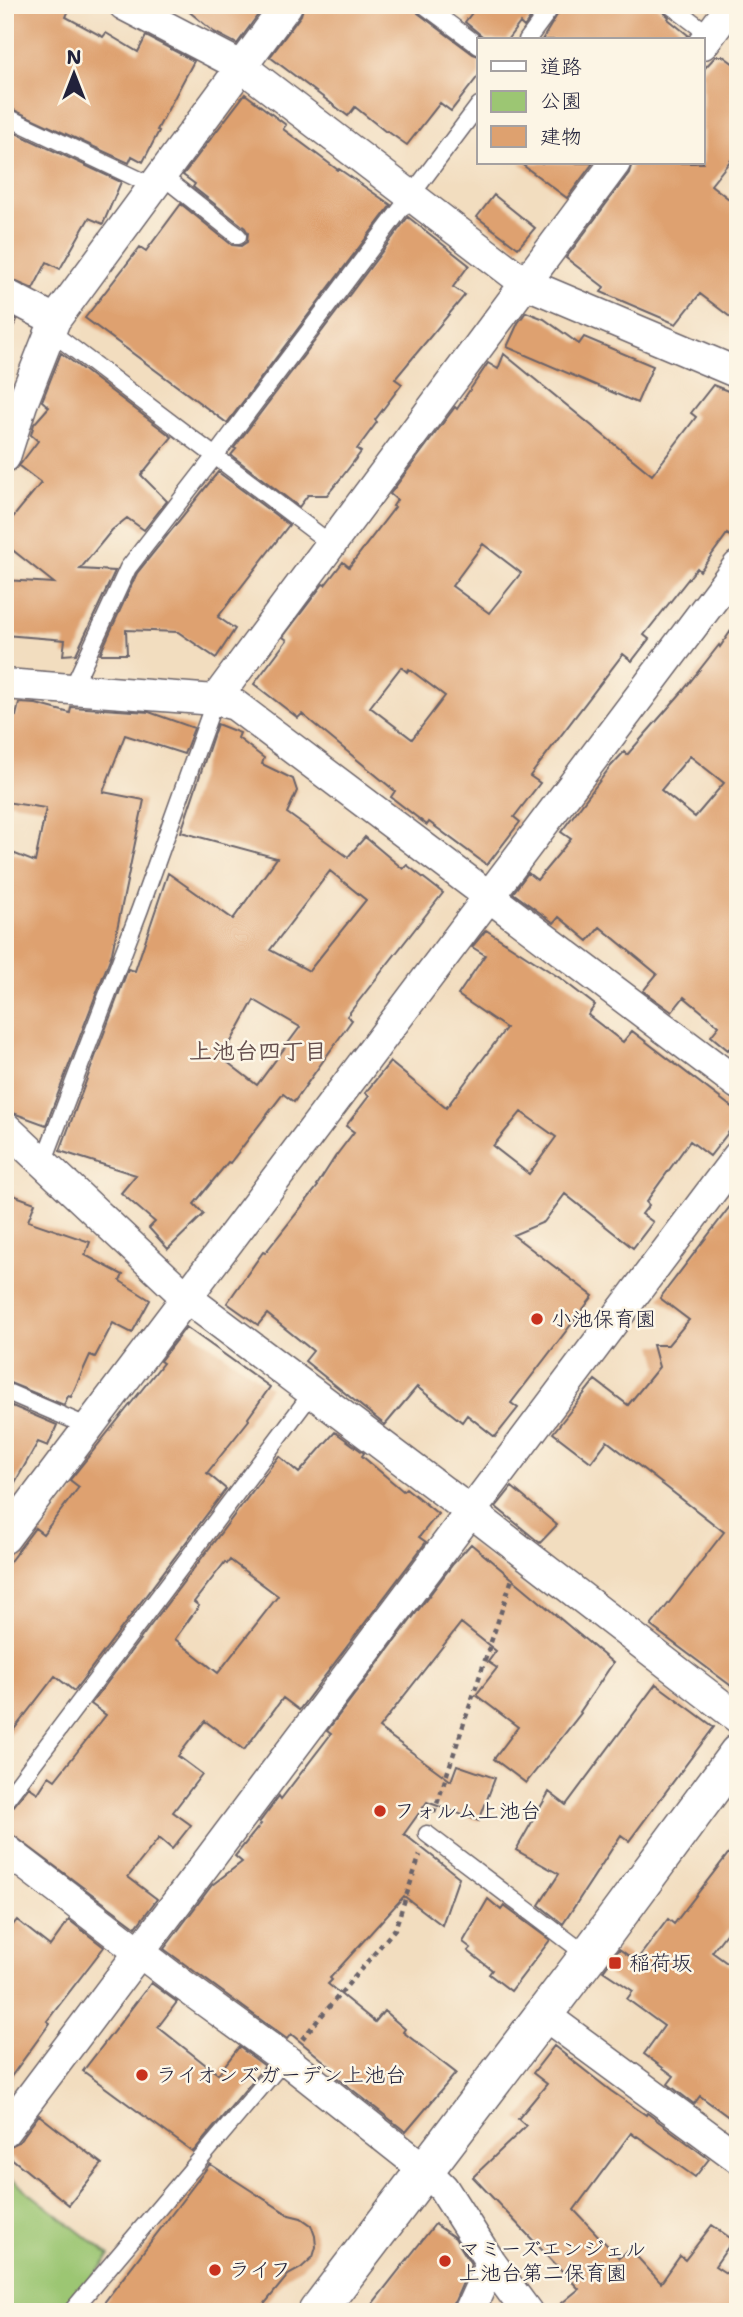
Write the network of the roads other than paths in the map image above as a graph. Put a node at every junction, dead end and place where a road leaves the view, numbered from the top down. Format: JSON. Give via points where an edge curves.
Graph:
{"nodes":[{"id":1,"x":124,"y":5,"type":"edge"},
{"id":2,"x":287,"y":5,"type":"edge"},
{"id":3,"x":425,"y":5,"type":"edge"},
{"id":4,"x":554,"y":5,"type":"edge"},
{"id":5,"x":670,"y":5,"type":"edge"},
{"id":6,"x":733,"y":11,"type":"edge"},
{"id":7,"x":529,"y":38,"type":"edge"},
{"id":8,"x":704,"y":38,"type":"edge"},
{"id":9,"x":706,"y":40,"type":"edge"},
{"id":10,"x":477,"y":44,"type":"edge"},
{"id":11,"x":242,"y":66,"type":"junction"},
{"id":12,"x":477,"y":108,"type":"edge"},
{"id":13,"x":5,"y":116,"type":"edge"},
{"id":14,"x":614,"y":164,"type":"edge"},
{"id":15,"x":157,"y":181,"type":"junction"},
{"id":16,"x":411,"y":195,"type":"junction"},
{"id":17,"x":238,"y":236,"type":"dead end"},
{"id":18,"x":526,"y":283,"type":"junction"},
{"id":19,"x":5,"y":294,"type":"edge"},
{"id":20,"x":52,"y":325,"type":"junction"},
{"id":21,"x":738,"y":373,"type":"edge"},
{"id":22,"x":215,"y":456,"type":"junction"},
{"id":23,"x":5,"y":457,"type":"edge"},
{"id":24,"x":331,"y":544,"type":"junction"},
{"id":25,"x":738,"y":566,"type":"edge"},
{"id":26,"x":5,"y":684,"type":"edge"},
{"id":27,"x":72,"y":689,"type":"junction"},
{"id":28,"x":215,"y":700,"type":"junction"},
{"id":29,"x":488,"y":898,"type":"junction"},
{"id":30,"x":738,"y":1084,"type":"edge"},
{"id":31,"x":5,"y":1127,"type":"edge"},
{"id":32,"x":738,"y":1156,"type":"edge"},
{"id":33,"x":43,"y":1163,"type":"junction"},
{"id":34,"x":187,"y":1298,"type":"junction"},
{"id":35,"x":5,"y":1391,"type":"edge"},
{"id":36,"x":312,"y":1393,"type":"junction"},
{"id":37,"x":89,"y":1427,"type":"junction"},
{"id":38,"x":471,"y":1512,"type":"junction"},
{"id":39,"x":5,"y":1538,"type":"edge"},
{"id":40,"x":738,"y":1718,"type":"edge"},
{"id":41,"x":738,"y":1753,"type":"edge"},
{"id":42,"x":5,"y":1801,"type":"edge"},
{"id":43,"x":427,"y":1834,"type":"dead end"},
{"id":44,"x":5,"y":1849,"type":"edge"},
{"id":45,"x":139,"y":1951,"type":"junction"},
{"id":46,"x":588,"y":1955,"type":"junction"},
{"id":47,"x":543,"y":2014,"type":"junction"},
{"id":48,"x":285,"y":2059,"type":"junction"},
{"id":49,"x":5,"y":2130,"type":"edge"},
{"id":50,"x":738,"y":2158,"type":"edge"},
{"id":51,"x":424,"y":2169,"type":"junction"},
{"id":52,"x":491,"y":2263,"type":"junction"},
{"id":53,"x":71,"y":2312,"type":"edge"},
{"id":54,"x":317,"y":2312,"type":"edge"},
{"id":55,"x":469,"y":2312,"type":"edge"},
{"id":56,"x":527,"y":2312,"type":"edge"}],
"edges":[{"from":1,"to":11,"type":"street"},
{"from":2,"to":11,"type":"street"},
{"from":3,"to":10,"type":"lane"},
{"from":4,"to":7,"type":"lane"},
{"from":5,"to":8,"type":"lane"},
{"from":6,"to":9,"type":"street"},
{"from":11,"to":15,"type":"street"},
{"from":11,"to":16,"type":"street"},
{"from":12,"to":16,"type":"lane"},
{"from":13,"to":15,"type":"lane"},
{"from":14,"to":18,"type":"street"},
{"from":15,"to":17,"type":"lane"},
{"from":15,"to":20,"type":"street"},
{"from":16,"to":18,"type":"street"},
{"from":16,"to":22,"type":"lane"},
{"from":18,"to":21,"type":"street"},
{"from":18,"to":24,"type":"street"},
{"from":19,"to":20,"type":"street"},
{"from":20,"to":22,"type":"lane"},
{"from":20,"to":23,"type":"street"},
{"from":22,"to":24,"type":"lane"},
{"from":22,"to":27,"type":"lane","via":[[128,568]]},
{"from":24,"to":28,"type":"street"},
{"from":25,"to":29,"type":"street"},
{"from":26,"to":27,"type":"street"},
{"from":27,"to":28,"type":"street"},
{"from":28,"to":29,"type":"street","via":[[235,705]]},
{"from":28,"to":33,"type":"lane"},
{"from":29,"to":30,"type":"street"},
{"from":29,"to":34,"type":"street"},
{"from":31,"to":33,"type":"street"},
{"from":32,"to":38,"type":"street"},
{"from":33,"to":34,"type":"street"},
{"from":34,"to":36,"type":"street"},
{"from":34,"to":37,"type":"street"},
{"from":35,"to":37,"type":"lane"},
{"from":36,"to":38,"type":"street"},
{"from":36,"to":42,"type":"lane"},
{"from":37,"to":39,"type":"street"},
{"from":38,"to":40,"type":"street"},
{"from":38,"to":45,"type":"street"},
{"from":41,"to":46,"type":"street"},
{"from":43,"to":46,"type":"lane"},
{"from":44,"to":45,"type":"street"},
{"from":45,"to":48,"type":"street"},
{"from":45,"to":49,"type":"street"},
{"from":46,"to":47,"type":"street"},
{"from":47,"to":50,"type":"street"},
{"from":47,"to":51,"type":"street"},
{"from":48,"to":51,"type":"street"},
{"from":48,"to":53,"type":"lane"},
{"from":51,"to":52,"type":"street","via":[[443,2188]]},
{"from":51,"to":54,"type":"street"},
{"from":52,"to":55,"type":"street"},
{"from":52,"to":56,"type":"street"}]}
